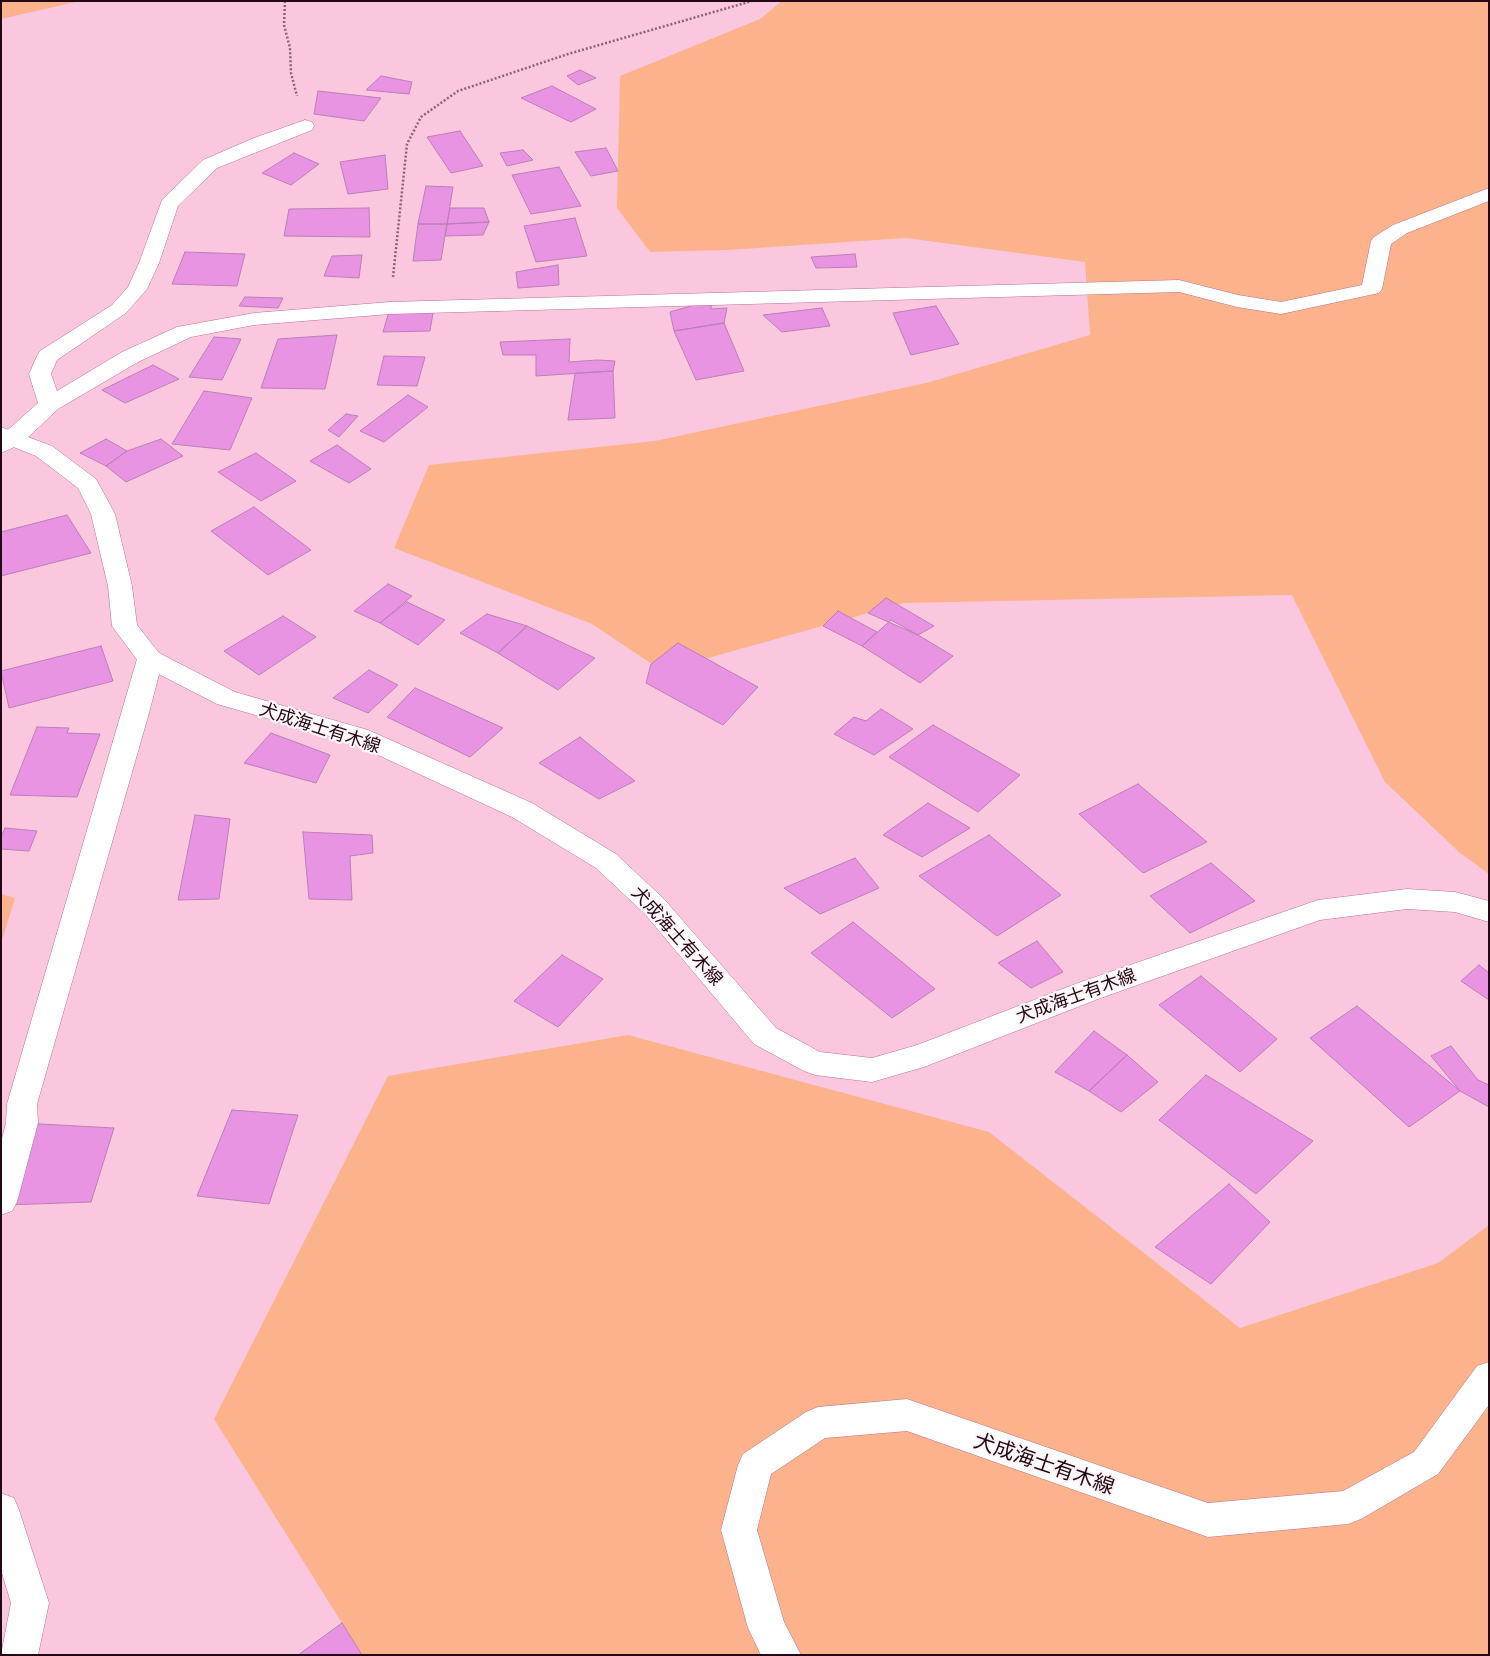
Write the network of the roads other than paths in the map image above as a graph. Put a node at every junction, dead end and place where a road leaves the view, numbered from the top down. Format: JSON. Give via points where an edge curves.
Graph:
{"nodes":[{"id":1,"x":305,"y":126,"type":"road end"},
{"id":2,"x":1489,"y":194,"type":"edge"},
{"id":3,"x":50,"y":404,"type":"junction"},
{"id":4,"x":5,"y":440,"type":"edge"},
{"id":5,"x":150,"y":659,"type":"junction"},
{"id":6,"x":1489,"y":912,"type":"edge"},
{"id":7,"x":1,"y":1202,"type":"edge"},
{"id":8,"x":1489,"y":1378,"type":"edge"},
{"id":9,"x":1,"y":1510,"type":"edge"},
{"id":10,"x":19,"y":1655,"type":"edge"},
{"id":11,"x":782,"y":1655,"type":"edge"}],
"edges":[{"from":1,"to":3,"type":"street","via":[[210,164],[169,204],[137,289],[119,308],[48,356],[40,374]]},
{"from":2,"to":3,"type":"street","via":[[1400,230],[1381,241],[1372,289],[1281,308],[1179,286],[390,308],[254,319],[185,332],[130,357]]},
{"from":3,"to":4,"type":"street"},
{"from":4,"to":5,"type":"street","name":"犬成海士有木線","via":[[44,451],[88,484],[103,514],[120,586],[125,626]]},
{"from":5,"to":6,"type":"street","name":"犬成海士有木線","via":[[226,698],[359,736],[522,810],[606,861],[654,906],[765,1036],[815,1063],[872,1070],[924,1055],[1088,991],[1318,910],[1406,899],[1455,902]]},
{"from":5,"to":7,"type":"street","via":[[22,1104],[22,1123]]},
{"from":8,"to":11,"type":"street","name":"犬成海士有木線","via":[[1426,1463],[1348,1507],[1208,1520],[907,1415],[818,1422],[756,1466],[739,1530],[767,1628]]},
{"from":9,"to":10,"type":"street","via":[[30,1603]]}]}
